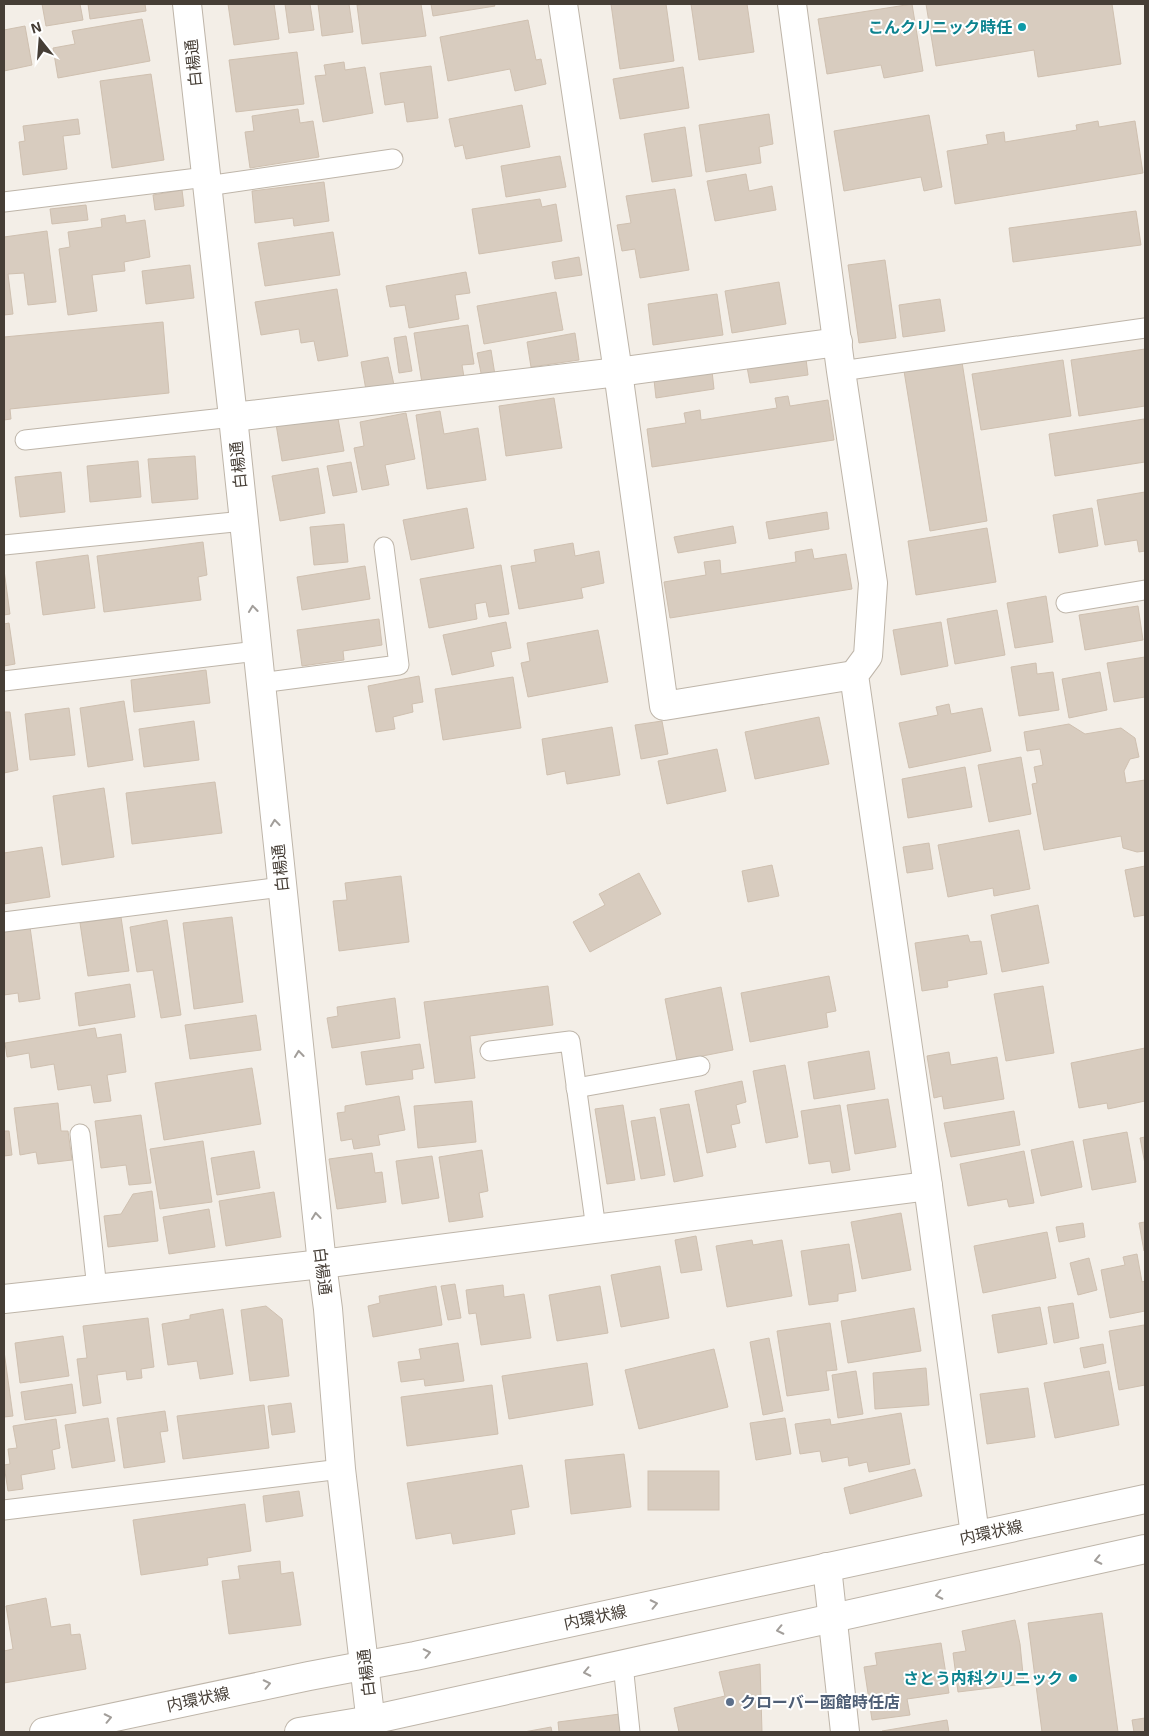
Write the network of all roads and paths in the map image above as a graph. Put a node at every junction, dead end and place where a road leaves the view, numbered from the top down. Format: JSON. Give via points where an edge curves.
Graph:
{"nodes":[{"id":1,"x":187,"y":4,"type":"edge"},
{"id":2,"x":563,"y":4,"type":"edge"},
{"id":3,"x":792,"y":4,"type":"edge"},
{"id":4,"x":393,"y":159,"type":"dead end"},
{"id":5,"x":207,"y":182,"type":"junction"},
{"id":6,"x":4,"y":202,"type":"edge"},
{"id":7,"x":1145,"y":328,"type":"edge"},
{"id":8,"x":838,"y":342,"type":"junction"},
{"id":9,"x":841,"y":371,"type":"junction"},
{"id":10,"x":618,"y":372,"type":"junction"},
{"id":11,"x":233,"y":417,"type":"junction"},
{"id":12,"x":25,"y":440,"type":"dead end"},
{"id":13,"x":244,"y":521,"type":"junction"},
{"id":14,"x":4,"y":545,"type":"edge"},
{"id":15,"x":384,"y":547,"type":"dead end"},
{"id":16,"x":1145,"y":590,"type":"edge"},
{"id":17,"x":1066,"y":603,"type":"dead end"},
{"id":18,"x":257,"y":652,"type":"junction"},
{"id":19,"x":854,"y":675,"type":"junction"},
{"id":20,"x":4,"y":680,"type":"edge"},
{"id":21,"x":260,"y":683,"type":"junction"},
{"id":22,"x":282,"y":887,"type":"junction"},
{"id":23,"x":4,"y":922,"type":"edge"},
{"id":24,"x":490,"y":1051,"type":"dead end"},
{"id":25,"x":700,"y":1066,"type":"dead end"},
{"id":26,"x":576,"y":1088,"type":"junction"},
{"id":27,"x":80,"y":1134,"type":"dead end"},
{"id":28,"x":928,"y":1186,"type":"junction"},
{"id":29,"x":596,"y":1228,"type":"junction"},
{"id":30,"x":322,"y":1264,"type":"junction"},
{"id":31,"x":97,"y":1289,"type":"junction"},
{"id":32,"x":4,"y":1299,"type":"edge"},
{"id":33,"x":341,"y":1468,"type":"junction"},
{"id":34,"x":1145,"y":1499,"type":"edge"},
{"id":35,"x":4,"y":1510,"type":"edge"},
{"id":36,"x":975,"y":1536,"type":"junction"},
{"id":37,"x":1145,"y":1549,"type":"edge"},
{"id":38,"x":827,"y":1567,"type":"junction"},
{"id":39,"x":833,"y":1618,"type":"junction"},
{"id":40,"x":623,"y":1664,"type":"junction"},
{"id":41,"x":364,"y":1666,"type":"junction"},
{"id":42,"x":372,"y":1726,"type":"edge"},
{"id":43,"x":44,"y":1732,"type":"edge"},
{"id":44,"x":299,"y":1732,"type":"edge"},
{"id":45,"x":630,"y":1732,"type":"edge"},
{"id":46,"x":845,"y":1732,"type":"edge"}],
"edges":[{"from":1,"to":5,"type":"street","name":"白楊通"},
{"from":2,"to":10,"type":"street"},
{"from":3,"to":8,"type":"street"},
{"from":4,"to":5,"type":"lane"},
{"from":5,"to":6,"type":"lane"},
{"from":5,"to":11,"type":"street","name":"白楊通"},
{"from":7,"to":9,"type":"lane"},
{"from":8,"to":9,"type":"street"},
{"from":8,"to":10,"type":"street"},
{"from":9,"to":19,"type":"street","via":[[873,583],[868,656]]},
{"from":10,"to":11,"type":"street"},
{"from":10,"to":19,"type":"street","via":[[664,706]]},
{"from":11,"to":12,"type":"lane"},
{"from":11,"to":13,"type":"street","name":"白楊通"},
{"from":13,"to":14,"type":"lane"},
{"from":18,"to":13,"type":"street","name":"白楊通","one_way":true},
{"from":15,"to":21,"type":"lane","via":[[399,665]]},
{"from":16,"to":17,"type":"lane"},
{"from":18,"to":20,"type":"lane"},
{"from":18,"to":21,"type":"street","name":"白楊通"},
{"from":19,"to":28,"type":"street"},
{"from":22,"to":21,"type":"street","name":"白楊通","one_way":true},
{"from":22,"to":23,"type":"lane"},
{"from":30,"to":22,"type":"street","name":"白楊通","one_way":true},
{"from":24,"to":26,"type":"lane","via":[[570,1041]]},
{"from":25,"to":26,"type":"lane"},
{"from":26,"to":29,"type":"lane"},
{"from":27,"to":31,"type":"lane"},
{"from":28,"to":29,"type":"street"},
{"from":28,"to":36,"type":"street"},
{"from":29,"to":30,"type":"street"},
{"from":30,"to":31,"type":"street"},
{"from":30,"to":33,"type":"street","name":"白楊通"},
{"from":31,"to":32,"type":"street"},
{"from":33,"to":35,"type":"lane"},
{"from":33,"to":41,"type":"street","name":"白楊通"},
{"from":34,"to":36,"type":"street","name":"内環状線"},
{"from":36,"to":38,"type":"street","name":"内環状線"},
{"from":37,"to":39,"type":"street","one_way":true},
{"from":38,"to":39,"type":"street"},
{"from":41,"to":38,"type":"street","name":"内環状線","one_way":true},
{"from":39,"to":40,"type":"street","one_way":true},
{"from":39,"to":46,"type":"street"},
{"from":40,"to":42,"type":"street","one_way":true},
{"from":40,"to":45,"type":"lane"},
{"from":41,"to":42,"type":"street","name":"白楊通"},
{"from":43,"to":41,"type":"street","name":"内環状線","one_way":true},
{"from":42,"to":44,"type":"street"}]}
